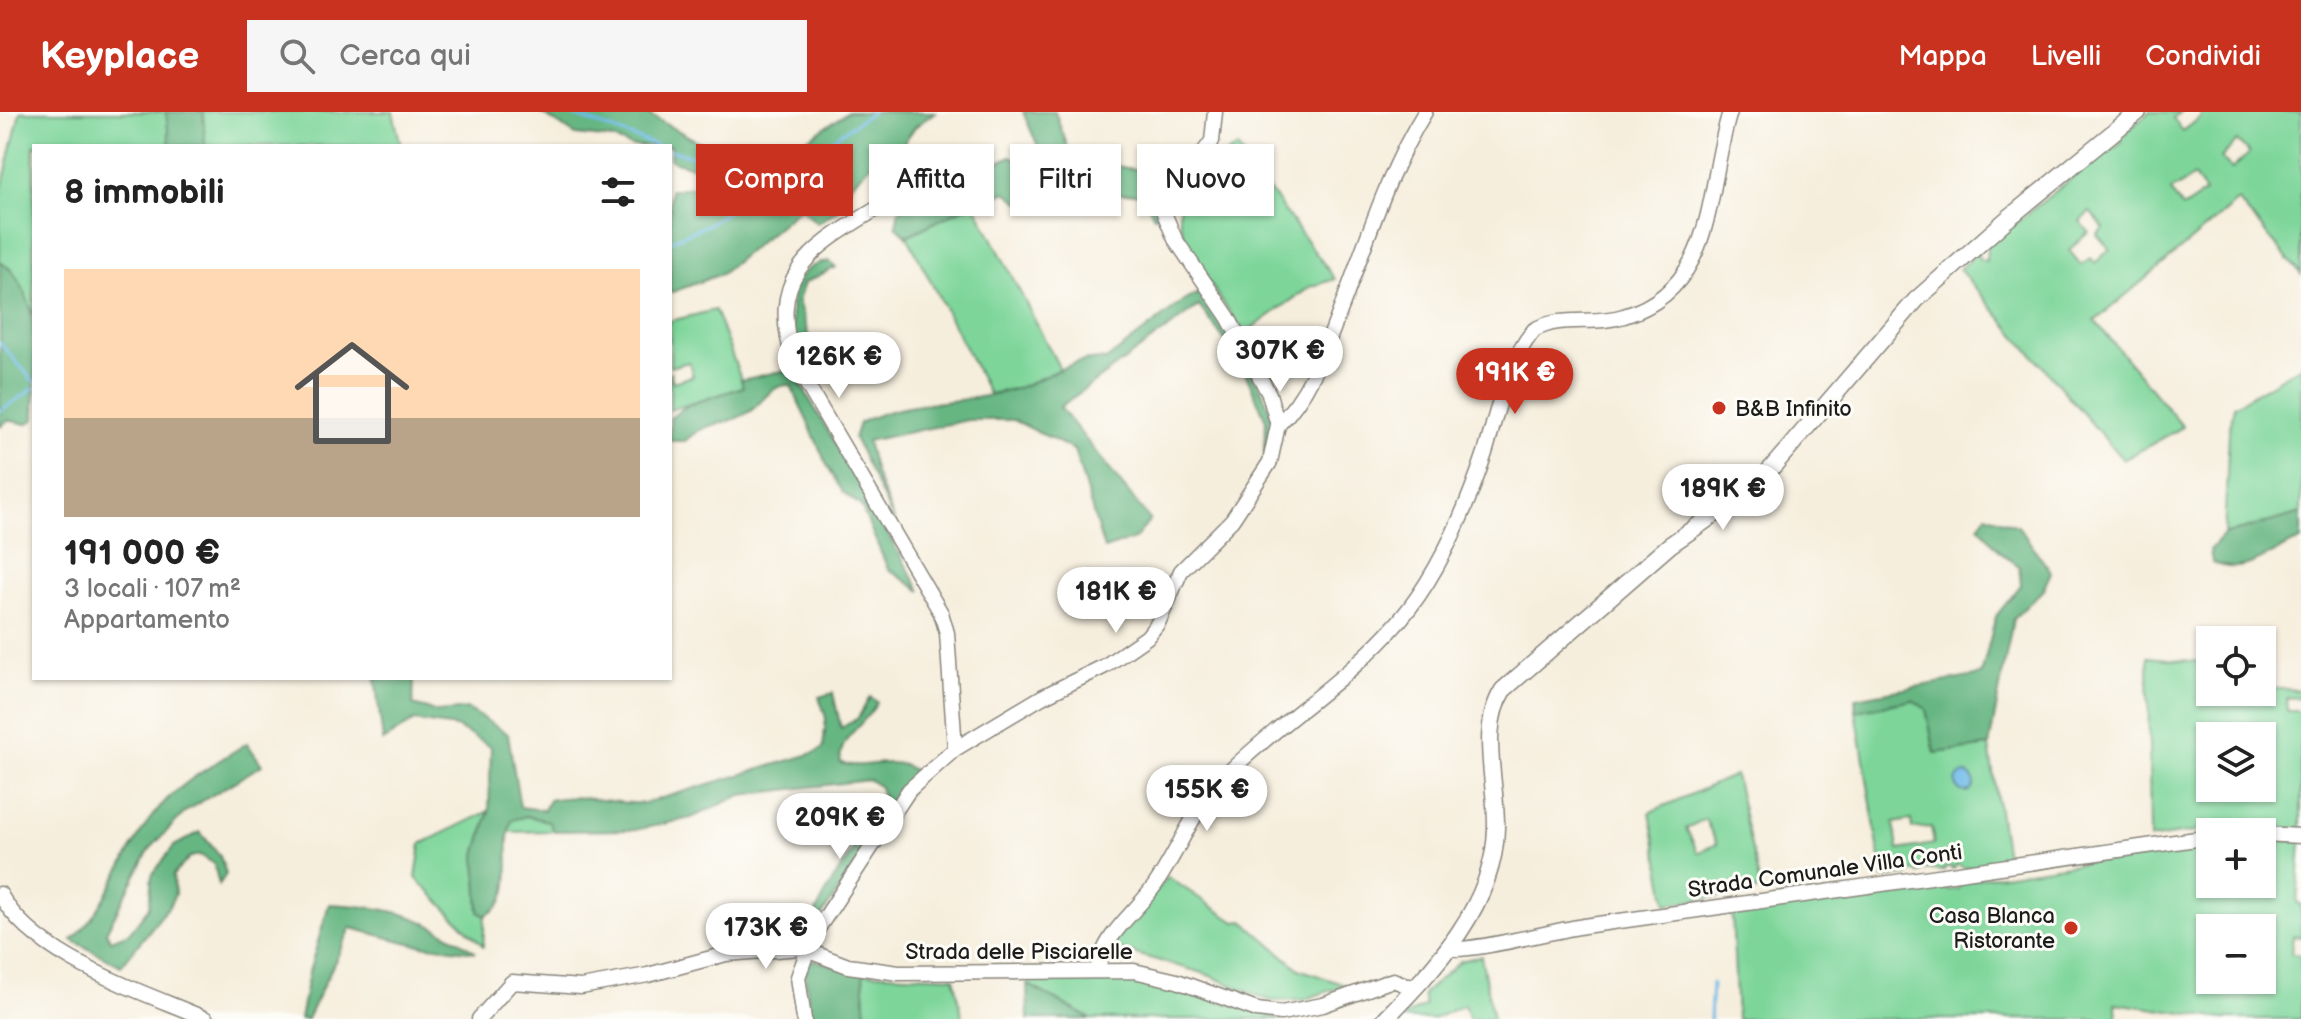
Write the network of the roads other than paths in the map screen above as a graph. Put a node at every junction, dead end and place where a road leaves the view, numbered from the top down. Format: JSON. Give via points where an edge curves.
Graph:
{"nodes":[{"id":1,"x":1215,"y":112,"type":"edge"},
{"id":2,"x":1425,"y":112,"type":"edge"},
{"id":3,"x":1730,"y":112,"type":"edge"},
{"id":4,"x":2138,"y":112,"type":"edge"},
{"id":5,"x":869,"y":214,"type":"edge"},
{"id":6,"x":1278,"y":425,"type":"junction"},
{"id":7,"x":955,"y":749,"type":"junction"},
{"id":8,"x":2276,"y":835,"type":"edge"},
{"id":9,"x":2301,"y":836,"type":"edge"},
{"id":10,"x":2196,"y":839,"type":"edge"},
{"id":11,"x":0,"y":894,"type":"edge"},
{"id":12,"x":1447,"y":948,"type":"junction"},
{"id":13,"x":807,"y":949,"type":"junction"},
{"id":14,"x":1098,"y":969,"type":"junction"},
{"id":15,"x":1414,"y":988,"type":"junction"},
{"id":16,"x":206,"y":1019,"type":"edge"},
{"id":17,"x":479,"y":1019,"type":"edge"},
{"id":18,"x":804,"y":1019,"type":"edge"},
{"id":19,"x":1385,"y":1019,"type":"edge"}],
"edges":[{"from":1,"to":6,"type":"street","via":[[1212,141],[1171,181],[1162,208],[1175,239],[1260,374]]},
{"from":2,"to":6,"type":"street","via":[[1391,178],[1320,361],[1297,404]]},
{"from":3,"to":14,"type":"street","via":[[1703,241],[1686,271],[1652,302],[1625,316],[1558,322],[1534,330],[1507,377],[1467,506],[1415,600],[1375,645],[1223,778],[1156,883],[1105,943]]},
{"from":4,"to":12,"type":"main road","via":[[1925,292],[1757,485],[1670,545],[1503,690],[1490,721],[1496,827],[1492,863],[1477,902]]},
{"from":5,"to":7,"type":"street","via":[[793,273],[784,321],[795,364],[945,622]]},
{"from":6,"to":7,"type":"street","via":[[1270,462],[1253,491],[1181,571],[1147,637]]},
{"from":7,"to":13,"type":"street","via":[[909,790]]},
{"from":8,"to":9,"type":"street"},
{"from":10,"to":12,"type":"street","name":"Strada Comunale Villa Conti","via":[[1577,927],[1469,949]]},
{"from":11,"to":16,"type":"street","via":[[28,932]]},
{"from":12,"to":15,"type":"main road"},
{"from":13,"to":14,"type":"street","name":"Strada delle Pisciarelle","via":[[848,966],[899,973]]},
{"from":13,"to":17,"type":"street","name":"Strada delle Pisciarelle","via":[[726,954],[581,987],[512,982]]},
{"from":13,"to":18,"type":"street","via":[[798,977]]},
{"from":14,"to":15,"type":"street","name":"Strada delle Pisciarelle","via":[[1134,971],[1281,1013],[1323,1005],[1393,980]]},
{"from":15,"to":19,"type":"main road"}]}
